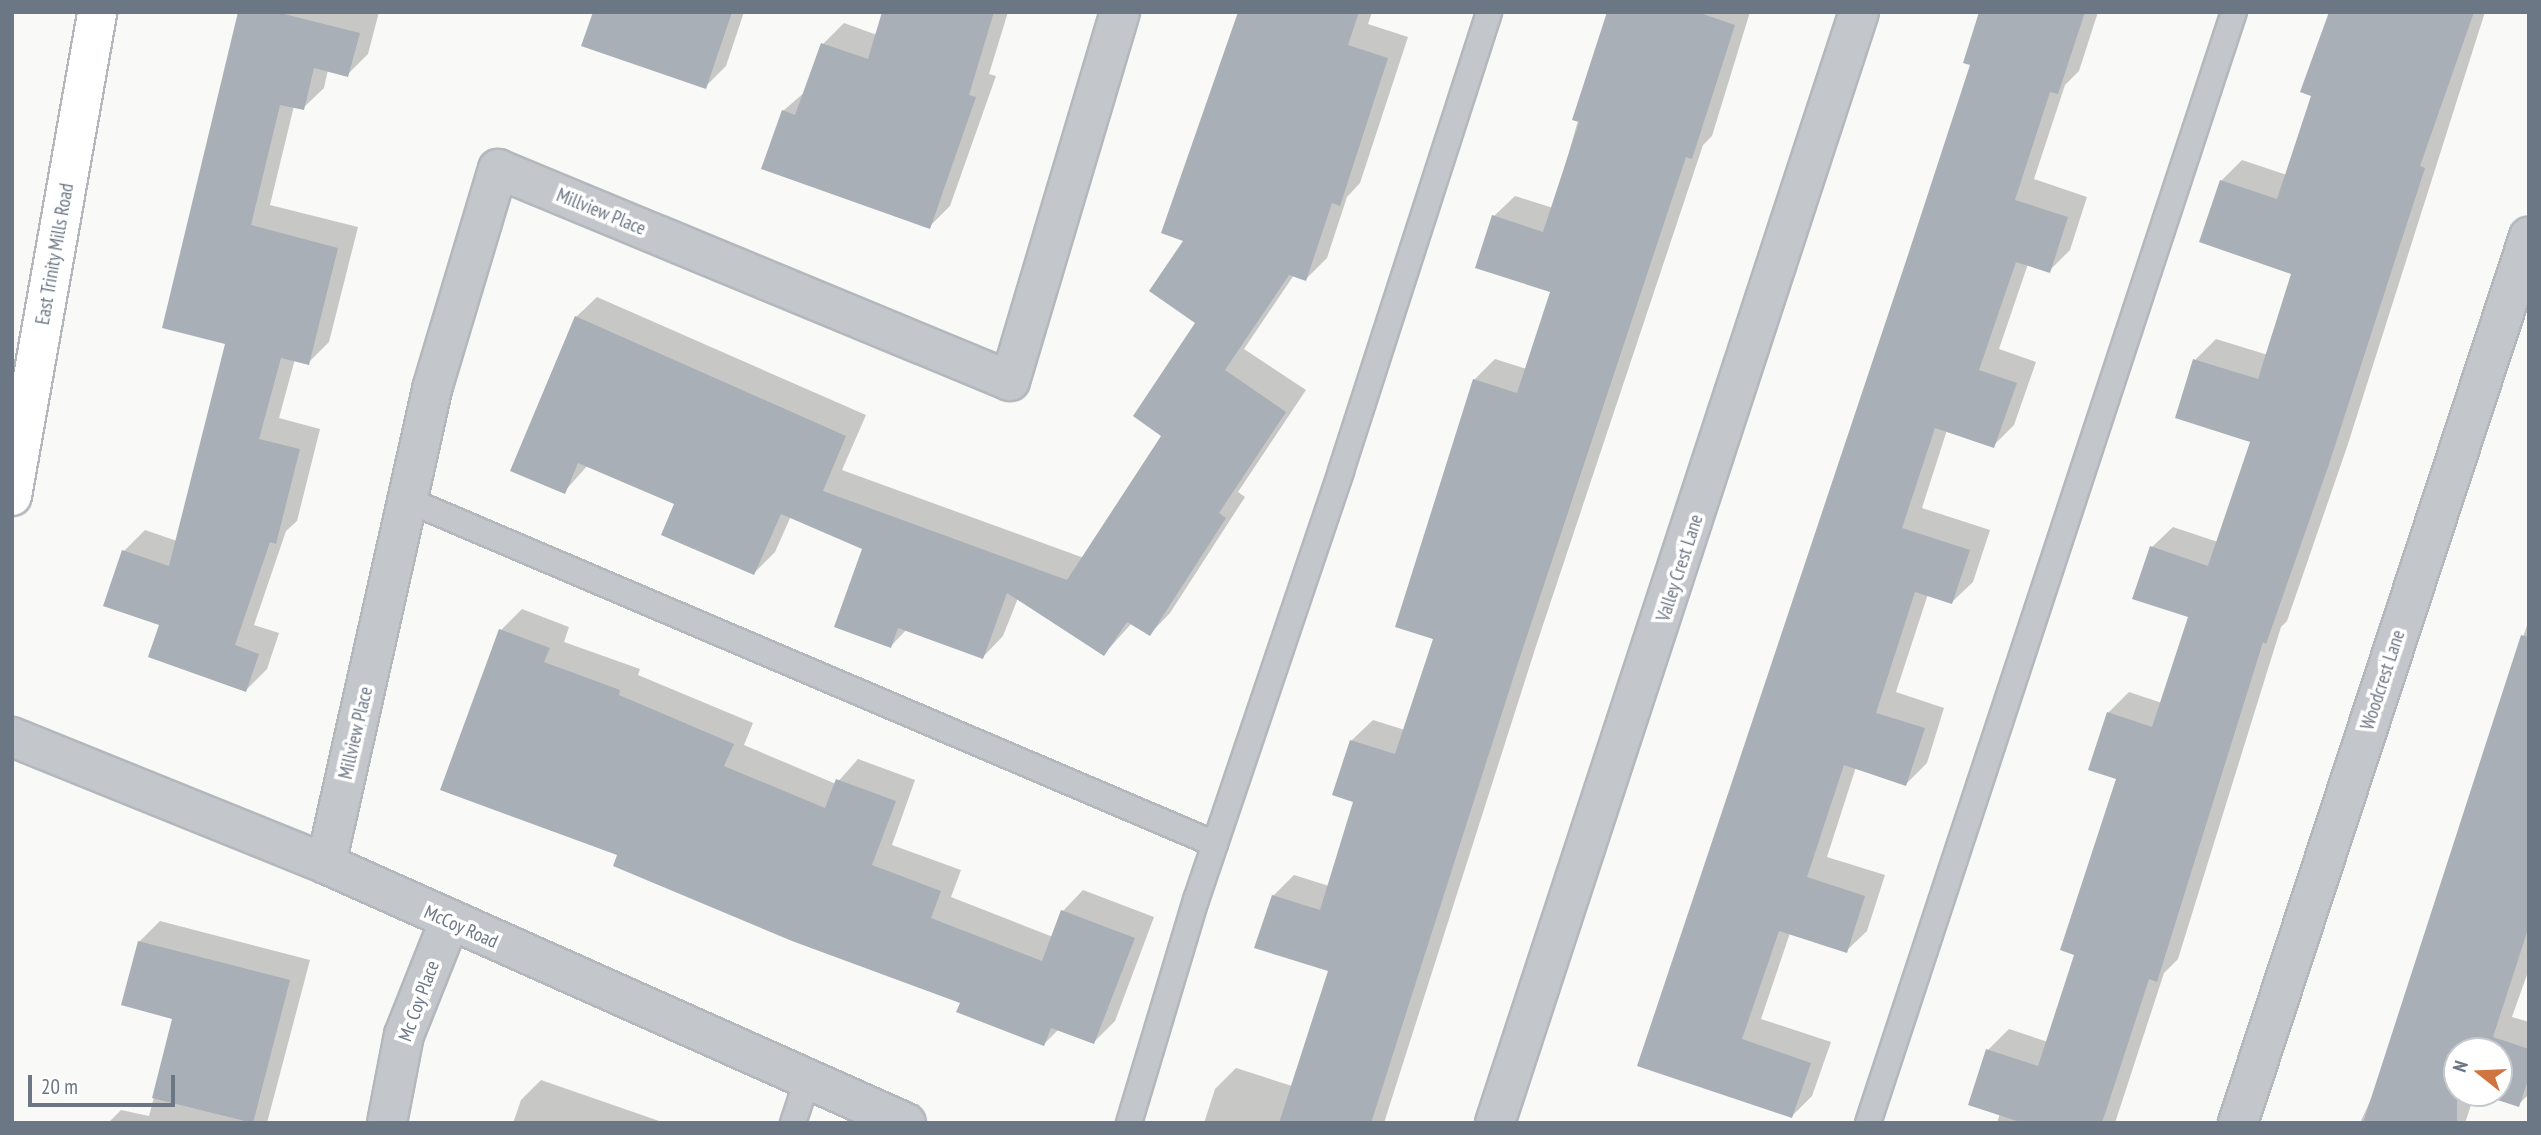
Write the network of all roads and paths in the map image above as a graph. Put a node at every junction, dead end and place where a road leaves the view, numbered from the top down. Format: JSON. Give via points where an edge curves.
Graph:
{"nodes":[{"id":1,"x":97,"y":12,"type":"edge"},
{"id":2,"x":1120,"y":12,"type":"edge"},
{"id":3,"x":1489,"y":12,"type":"edge"},
{"id":4,"x":1859,"y":12,"type":"edge"},
{"id":5,"x":2234,"y":12,"type":"edge"},
{"id":6,"x":2529,"y":237,"type":"edge"},
{"id":7,"x":12,"y":496,"type":"edge"},
{"id":8,"x":410,"y":501,"type":"junction"},
{"id":9,"x":12,"y":737,"type":"edge"},
{"id":10,"x":1215,"y":844,"type":"junction"},
{"id":11,"x":326,"y":864,"type":"junction"},
{"id":12,"x":449,"y":922,"type":"junction"},
{"id":13,"x":808,"y":1079,"type":"junction"},
{"id":14,"x":387,"y":1123,"type":"edge"},
{"id":15,"x":793,"y":1123,"type":"edge"},
{"id":16,"x":906,"y":1123,"type":"edge"},
{"id":17,"x":1129,"y":1123,"type":"edge"},
{"id":18,"x":1495,"y":1123,"type":"edge"},
{"id":19,"x":1867,"y":1123,"type":"edge"},
{"id":20,"x":2238,"y":1123,"type":"edge"}],
"edges":[{"from":1,"to":7,"type":"main road","name":"East Trinity Mills Road"},
{"from":2,"to":8,"type":"street","name":"Millview Place","via":[[1010,381],[498,169],[432,390]]},
{"from":3,"to":10,"type":"lane"},
{"from":4,"to":18,"type":"street","name":"Valley Crest Lane"},
{"from":5,"to":19,"type":"lane"},
{"from":6,"to":20,"type":"street","name":"Woodcrest Lane"},
{"from":8,"to":10,"type":"lane"},
{"from":8,"to":11,"type":"street","name":"Millview Place"},
{"from":9,"to":11,"type":"street","name":"McCoy Road"},
{"from":10,"to":17,"type":"lane"},
{"from":11,"to":12,"type":"street","name":"McCoy Road"},
{"from":12,"to":13,"type":"street","name":"McCoy Road"},
{"from":12,"to":14,"type":"street","name":"Mc Coy Place","via":[[404,1035]]},
{"from":13,"to":15,"type":"lane"},
{"from":13,"to":16,"type":"street","name":"McCoy Road"}]}
